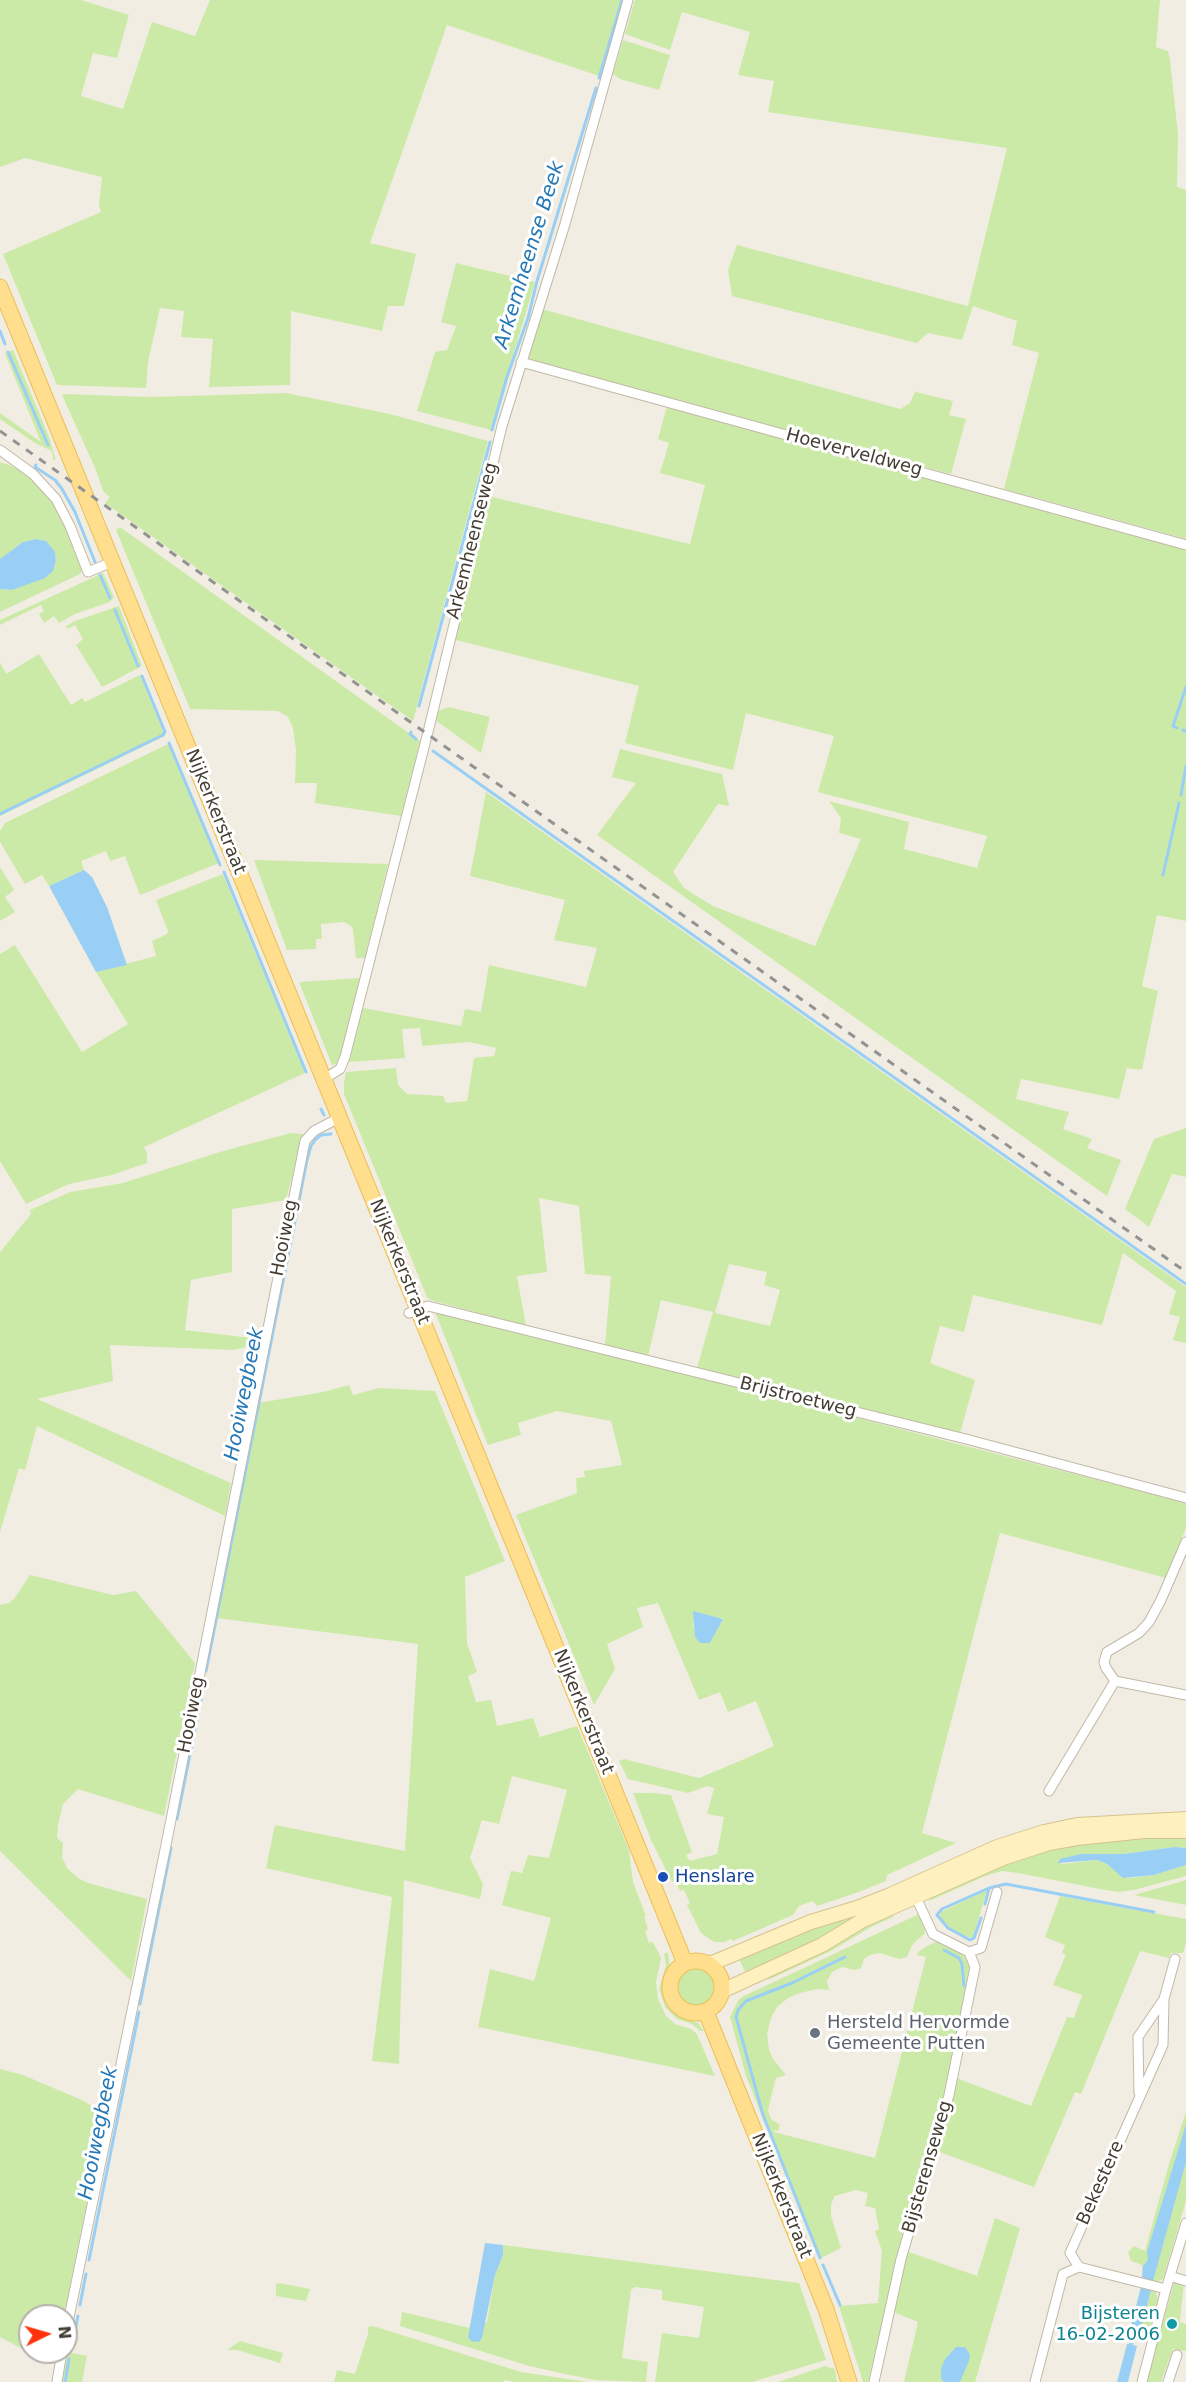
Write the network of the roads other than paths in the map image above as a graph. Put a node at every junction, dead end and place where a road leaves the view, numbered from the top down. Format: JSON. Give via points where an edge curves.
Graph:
{"nodes":[{"id":1,"x":628,"y":0,"type":"edge"},
{"id":2,"x":0,"y":287,"type":"edge"},
{"id":3,"x":521,"y":362,"type":"junction"},
{"id":4,"x":0,"y":450,"type":"edge"},
{"id":5,"x":1186,"y":545,"type":"edge"},
{"id":6,"x":112,"y":562,"type":"junction"},
{"id":7,"x":324,"y":1079,"type":"junction"},
{"id":8,"x":341,"y":1118,"type":"junction"},
{"id":9,"x":414,"y":1311,"type":"junction"},
{"id":10,"x":1186,"y":1498,"type":"edge"},
{"id":11,"x":1186,"y":1542,"type":"edge"},
{"id":12,"x":1115,"y":1681,"type":"junction"},
{"id":13,"x":1186,"y":1695,"type":"edge"},
{"id":14,"x":1049,"y":1791,"type":"dead end"},
{"id":15,"x":1186,"y":1819,"type":"edge"},
{"id":16,"x":1186,"y":1831,"type":"edge"},
{"id":17,"x":914,"y":1891,"type":"junction"},
{"id":18,"x":997,"y":1892,"type":"dead end"},
{"id":19,"x":969,"y":1952,"type":"junction"},
{"id":20,"x":1175,"y":1959,"type":"dead end"},
{"id":21,"x":685,"y":1963,"type":"junction"},
{"id":22,"x":710,"y":1964,"type":"junction"},
{"id":23,"x":722,"y":1991,"type":"junction"},
{"id":24,"x":1164,"y":1999,"type":"junction"},
{"id":25,"x":706,"y":2012,"type":"junction"},
{"id":26,"x":1139,"y":2099,"type":"junction"},
{"id":27,"x":1186,"y":2223,"type":"edge"},
{"id":28,"x":1079,"y":2267,"type":"junction"},
{"id":29,"x":1170,"y":2276,"type":"junction"},
{"id":30,"x":1186,"y":2281,"type":"edge"},
{"id":31,"x":1166,"y":2289,"type":"junction"},
{"id":32,"x":72,"y":2304,"type":"edge"},
{"id":33,"x":1177,"y":2355,"type":"dead end"},
{"id":34,"x":60,"y":2364,"type":"edge"},
{"id":35,"x":1034,"y":2380,"type":"edge"},
{"id":36,"x":57,"y":2382,"type":"edge"},
{"id":37,"x":849,"y":2382,"type":"edge"},
{"id":38,"x":874,"y":2382,"type":"edge"},
{"id":39,"x":1142,"y":2382,"type":"edge"},
{"id":40,"x":1168,"y":2382,"type":"edge"}],
"edges":[{"from":1,"to":3,"type":"street","name":"Arkemheenseweg","via":[[565,224]]},
{"from":2,"to":6,"type":"main road","name":"Nijkerkerstraat","via":[[48,392]]},
{"from":3,"to":5,"type":"street","name":"Hoeverveldweg"},
{"from":3,"to":7,"type":"street","name":"Arkemheenseweg","via":[[345,1057],[340,1069]]},
{"from":4,"to":6,"type":"street","via":[[33,474],[56,499],[88,572]]},
{"from":6,"to":7,"type":"main road","name":"Nijkerkerstraat"},
{"from":7,"to":8,"type":"main road","name":"Nijkerkerstraat"},
{"from":8,"to":9,"type":"main road","name":"Nijkerkerstraat"},
{"from":8,"to":32,"type":"street","name":"Hooiweg","via":[[314,1131],[305,1141]]},
{"from":9,"to":10,"type":"street","name":"Brijstroetweg","via":[[428,1306],[966,1439]]},
{"from":9,"to":21,"type":"main road","name":"Nijkerkerstraat"},
{"from":11,"to":12,"type":"street","via":[[1149,1622],[1107,1652],[1104,1662]]},
{"from":12,"to":13,"type":"street"},
{"from":12,"to":14,"type":"street"},
{"from":15,"to":17,"type":"street","via":[[1086,1824],[1044,1832],[997,1847]]},
{"from":16,"to":17,"type":"street","via":[[1115,1833],[1049,1843]]},
{"from":17,"to":19,"type":"street","via":[[933,1934]]},
{"from":17,"to":22,"type":"street","via":[[811,1922]]},
{"from":17,"to":23,"type":"street","via":[[822,1945]]},
{"from":18,"to":19,"type":"street","via":[[981,1948]]},
{"from":19,"to":38,"type":"street","name":"Bijsterenseweg","via":[[975,1967],[949,2095],[902,2259]]},
{"from":20,"to":24,"type":"street","name":"Bekestere"},
{"from":21,"to":22,"type":"main road"},
{"from":21,"to":25,"type":"main road","via":[[670,1980],[674,2003],[683,2011]]},
{"from":22,"to":23,"type":"main road","via":[[722,1980]]},
{"from":23,"to":25,"type":"main road","via":[[720,2000]]},
{"from":24,"to":26,"type":"street","name":"Bekestere","via":[[1162,2045]]},
{"from":24,"to":26,"type":"street","name":"Bekestere","via":[[1138,2037]]},
{"from":25,"to":37,"type":"main road","name":"Nijkerkerstraat","via":[[826,2309]]},
{"from":26,"to":28,"type":"street","name":"Bekestere","via":[[1070,2253]]},
{"from":27,"to":29,"type":"street"},
{"from":28,"to":31,"type":"street"},
{"from":28,"to":35,"type":"street","via":[[1063,2274]]},
{"from":29,"to":30,"type":"street"},
{"from":29,"to":31,"type":"street"},
{"from":31,"to":39,"type":"street"},
{"from":33,"to":40,"type":"street"},
{"from":34,"to":36,"type":"street"}]}
